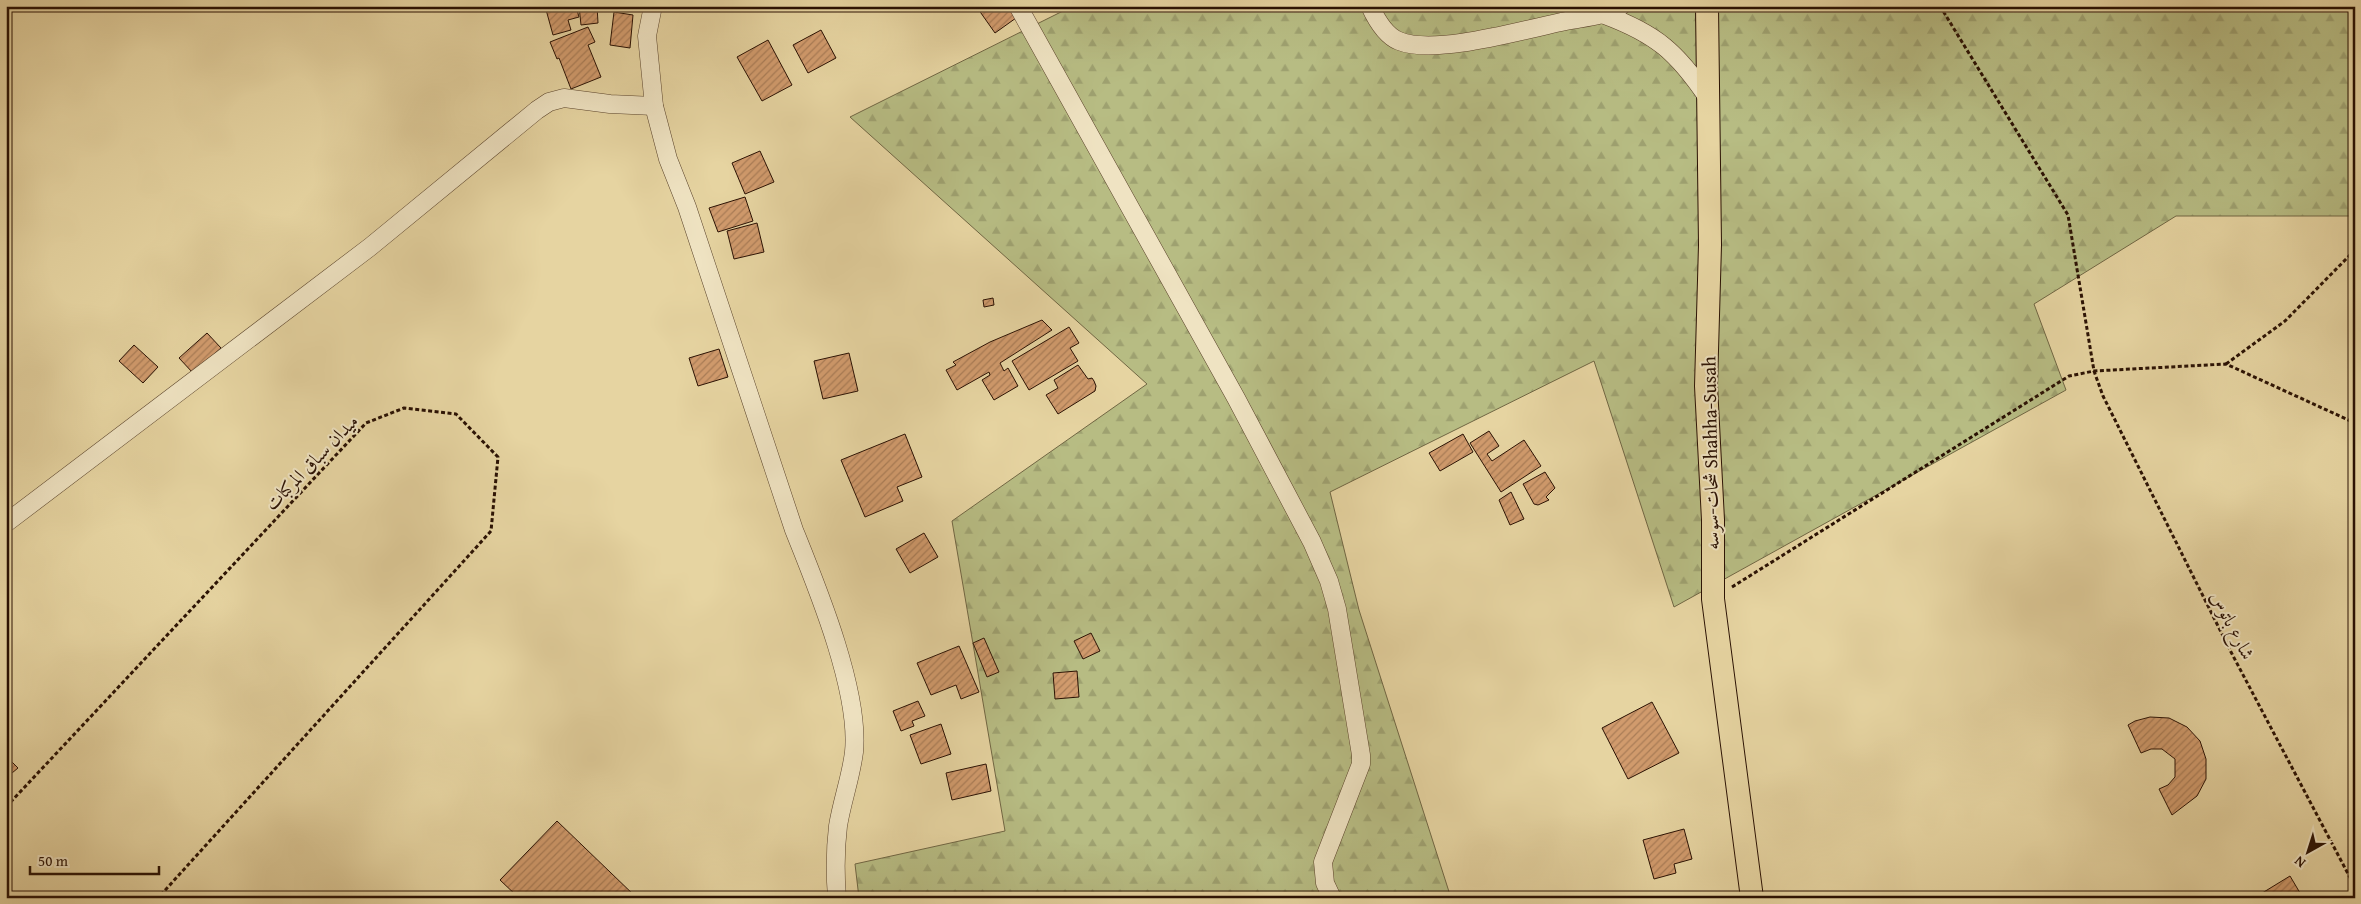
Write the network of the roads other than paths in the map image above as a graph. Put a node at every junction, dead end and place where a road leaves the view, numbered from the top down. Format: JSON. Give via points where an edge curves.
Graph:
{"nodes":[{"id":1,"x":653,"y":6,"type":"edge"},
{"id":2,"x":1018,"y":6,"type":"edge"},
{"id":3,"x":1370,"y":6,"type":"edge"},
{"id":4,"x":1621,"y":6,"type":"edge"},
{"id":5,"x":1708,"y":6,"type":"edge"},
{"id":6,"x":1605,"y":15,"type":"junction"},
{"id":7,"x":1708,"y":98,"type":"junction"},
{"id":8,"x":654,"y":106,"type":"junction"},
{"id":9,"x":6,"y":523,"type":"edge"},
{"id":10,"x":837,"y":898,"type":"edge"},
{"id":11,"x":1332,"y":898,"type":"edge"},
{"id":12,"x":1752,"y":898,"type":"edge"}],
"edges":[{"from":1,"to":8,"type":"street","via":[[647,36]]},
{"from":2,"to":11,"type":"street","via":[[1236,398],[1312,542],[1329,581],[1361,755],[1361,764],[1323,862],[1325,883]]},
{"from":3,"to":6,"type":"street","via":[[1379,23],[1398,41],[1416,45],[1450,44]]},
{"from":4,"to":6,"type":"street"},
{"from":5,"to":7,"type":"main road","name":"شحات-سوسه Shahha-Susah"},
{"from":6,"to":7,"type":"street","via":[[1636,27],[1665,45],[1689,69]]},
{"from":7,"to":12,"type":"main road","name":"شحات-سوسه Shahha-Susah","via":[[1710,245],[1706,386],[1713,520],[1713,599]]},
{"from":8,"to":9,"type":"street","via":[[564,98],[549,102],[370,247]]},
{"from":8,"to":10,"type":"street","via":[[668,159],[848,684],[854,751],[834,857]]}]}
